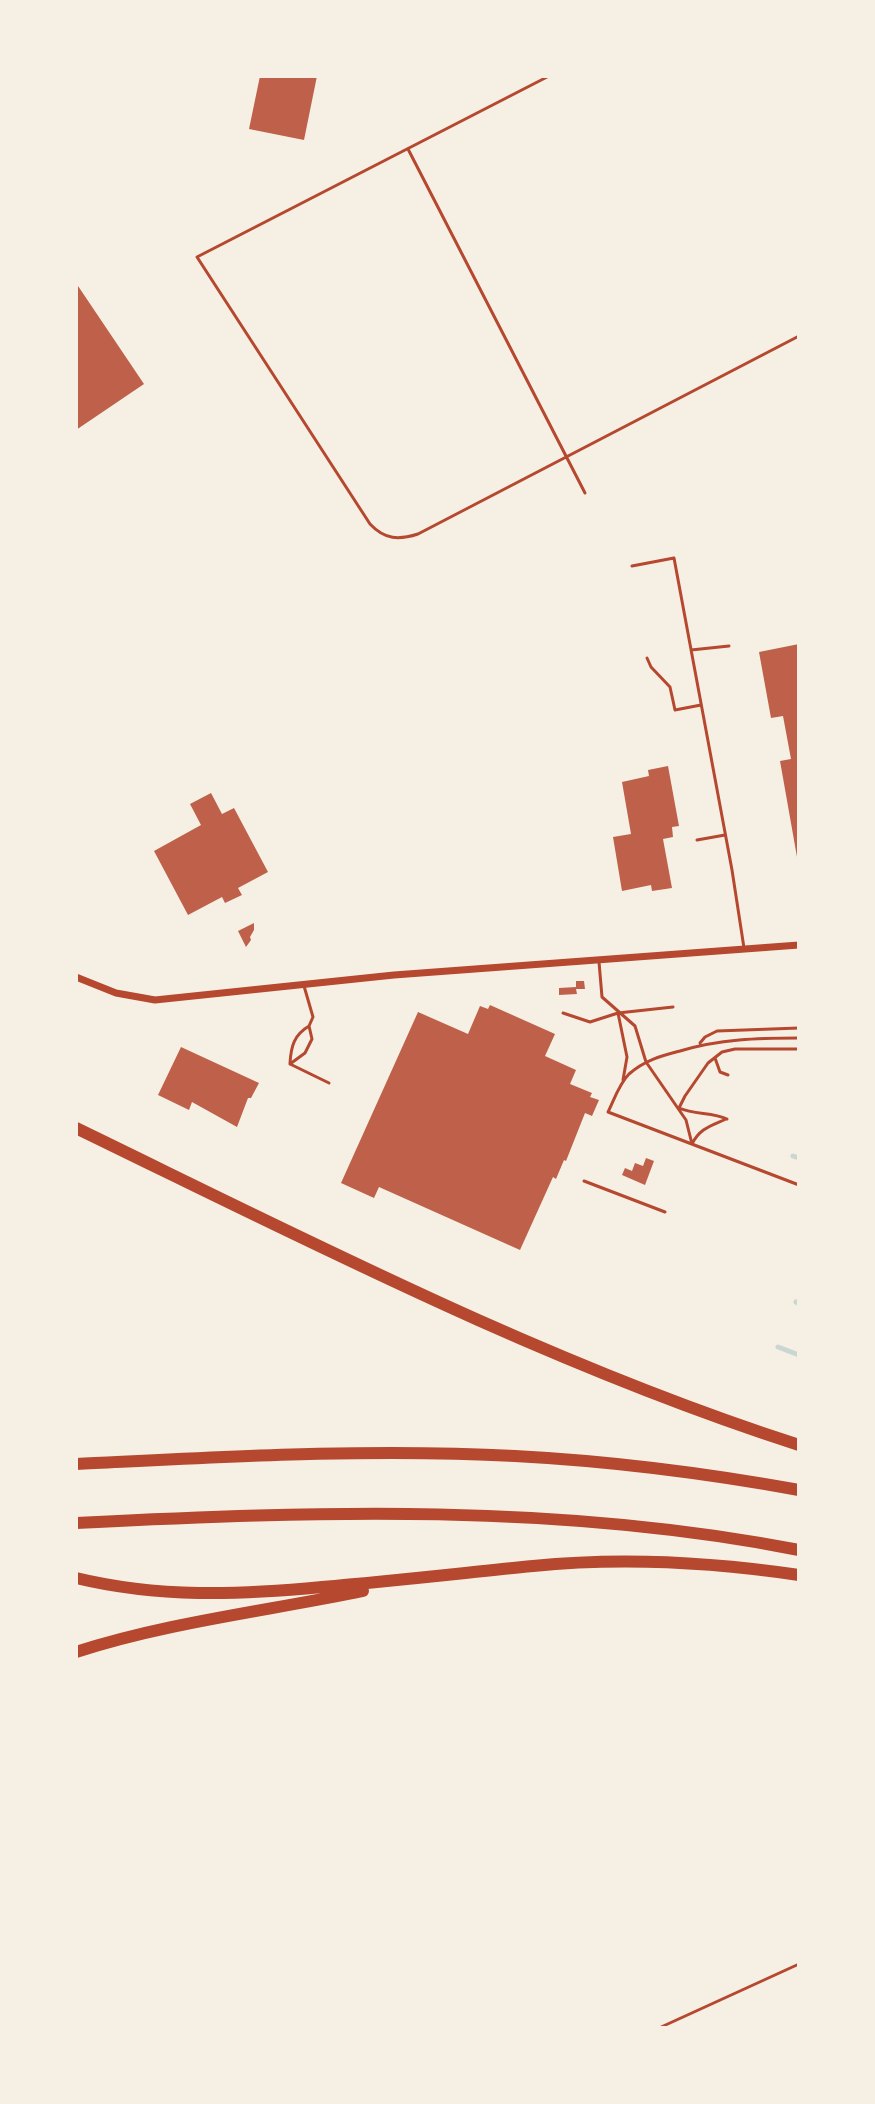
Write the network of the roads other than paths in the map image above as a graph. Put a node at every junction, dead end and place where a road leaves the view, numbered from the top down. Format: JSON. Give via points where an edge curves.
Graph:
{"nodes":[{"id":1,"x":549,"y":76,"type":"edge"},
{"id":2,"x":408,"y":149,"type":"junction"},
{"id":3,"x":799,"y":336,"type":"edge"},
{"id":4,"x":567,"y":457,"type":"junction"},
{"id":5,"x":585,"y":493,"type":"dead end"},
{"id":6,"x":632,"y":566,"type":"dead end"},
{"id":7,"x":729,"y":646,"type":"dead end"},
{"id":8,"x":691,"y":650,"type":"junction"},
{"id":9,"x":647,"y":658,"type":"dead end"},
{"id":10,"x":701,"y":705,"type":"junction"},
{"id":11,"x":726,"y":835,"type":"junction"},
{"id":12,"x":697,"y":840,"type":"dead end"},
{"id":13,"x":799,"y":945,"type":"edge"},
{"id":14,"x":744,"y":948,"type":"junction"},
{"id":15,"x":598,"y":959,"type":"junction"},
{"id":16,"x":76,"y":977,"type":"edge"},
{"id":17,"x":303,"y":983,"type":"junction"},
{"id":18,"x":673,"y":1007,"type":"dead end"},
{"id":19,"x":563,"y":1013,"type":"dead end"},
{"id":20,"x":618,"y":1013,"type":"junction"},
{"id":21,"x":309,"y":1026,"type":"junction"},
{"id":22,"x":799,"y":1028,"type":"edge"},
{"id":23,"x":799,"y":1038,"type":"edge"},
{"id":24,"x":699,"y":1044,"type":"junction"},
{"id":25,"x":799,"y":1049,"type":"edge"},
{"id":26,"x":715,"y":1057,"type":"junction"},
{"id":27,"x":646,"y":1062,"type":"junction"},
{"id":28,"x":290,"y":1064,"type":"junction"},
{"id":29,"x":728,"y":1075,"type":"dead end"},
{"id":30,"x":622,"y":1082,"type":"junction"},
{"id":31,"x":329,"y":1083,"type":"dead end"},
{"id":32,"x":679,"y":1108,"type":"junction"},
{"id":33,"x":76,"y":1128,"type":"edge"},
{"id":34,"x":692,"y":1144,"type":"junction"},
{"id":35,"x":584,"y":1181,"type":"dead end"},
{"id":36,"x":799,"y":1185,"type":"edge"},
{"id":37,"x":665,"y":1212,"type":"dead end"},
{"id":38,"x":799,"y":1445,"type":"edge"},
{"id":39,"x":76,"y":1464,"type":"edge"},
{"id":40,"x":799,"y":1490,"type":"edge"},
{"id":41,"x":76,"y":1523,"type":"edge"},
{"id":42,"x":799,"y":1550,"type":"edge"},
{"id":43,"x":799,"y":1575,"type":"edge"},
{"id":44,"x":76,"y":1578,"type":"edge"},
{"id":45,"x":417,"y":1579,"type":"junction"},
{"id":46,"x":76,"y":1652,"type":"edge"}],
"edges":[{"from":1,"to":2,"type":"lane"},
{"from":2,"to":4,"type":"lane"},
{"from":2,"to":4,"type":"lane","via":[[197,257],[370,524],[388,538],[418,534]]},
{"from":3,"to":4,"type":"lane"},
{"from":4,"to":5,"type":"lane"},
{"from":6,"to":8,"type":"lane","via":[[674,558]]},
{"from":7,"to":8,"type":"lane"},
{"from":8,"to":10,"type":"lane"},
{"from":9,"to":10,"type":"lane","via":[[670,687],[675,710]]},
{"from":10,"to":11,"type":"lane"},
{"from":11,"to":12,"type":"lane"},
{"from":11,"to":14,"type":"lane"},
{"from":13,"to":14,"type":"street"},
{"from":14,"to":15,"type":"street"},
{"from":15,"to":17,"type":"street"},
{"from":15,"to":20,"type":"lane","via":[[602,997]]},
{"from":16,"to":17,"type":"street","via":[[116,993],[155,1000]]},
{"from":17,"to":21,"type":"lane","via":[[313,1017]]},
{"from":18,"to":20,"type":"lane"},
{"from":19,"to":20,"type":"lane","via":[[590,1022]]},
{"from":20,"to":27,"type":"lane","via":[[635,1026]]},
{"from":20,"to":30,"type":"lane","via":[[627,1057]]},
{"from":21,"to":28,"type":"lane","via":[[299,1032]]},
{"from":21,"to":28,"type":"lane","via":[[312,1039],[305,1053]]},
{"from":22,"to":24,"type":"lane","via":[[717,1031]]},
{"from":23,"to":24,"type":"lane"},
{"from":24,"to":27,"type":"lane"},
{"from":25,"to":26,"type":"lane","via":[[731,1049]]},
{"from":26,"to":29,"type":"lane","via":[[717,1068]]},
{"from":26,"to":32,"type":"lane"},
{"from":27,"to":30,"type":"lane"},
{"from":27,"to":32,"type":"lane"},
{"from":28,"to":31,"type":"lane"},
{"from":30,"to":34,"type":"lane","via":[[608,1112]]},
{"from":32,"to":34,"type":"lane"},
{"from":32,"to":34,"type":"lane","via":[[727,1119],[707,1126]]},
{"from":33,"to":38,"type":"highway","via":[[495,1329]]},
{"from":34,"to":36,"type":"lane"},
{"from":35,"to":37,"type":"lane"},
{"from":39,"to":40,"type":"highway","via":[[283,1454],[514,1456],[694,1473]]},
{"from":41,"to":42,"type":"highway","via":[[297,1513],[513,1515],[626,1524]]},
{"from":43,"to":45,"type":"highway","via":[[650,1561],[537,1565]]},
{"from":44,"to":45,"type":"highway","via":[[112,1587],[201,1595]]},
{"from":45,"to":46,"type":"highway","via":[[208,1619]]}]}
